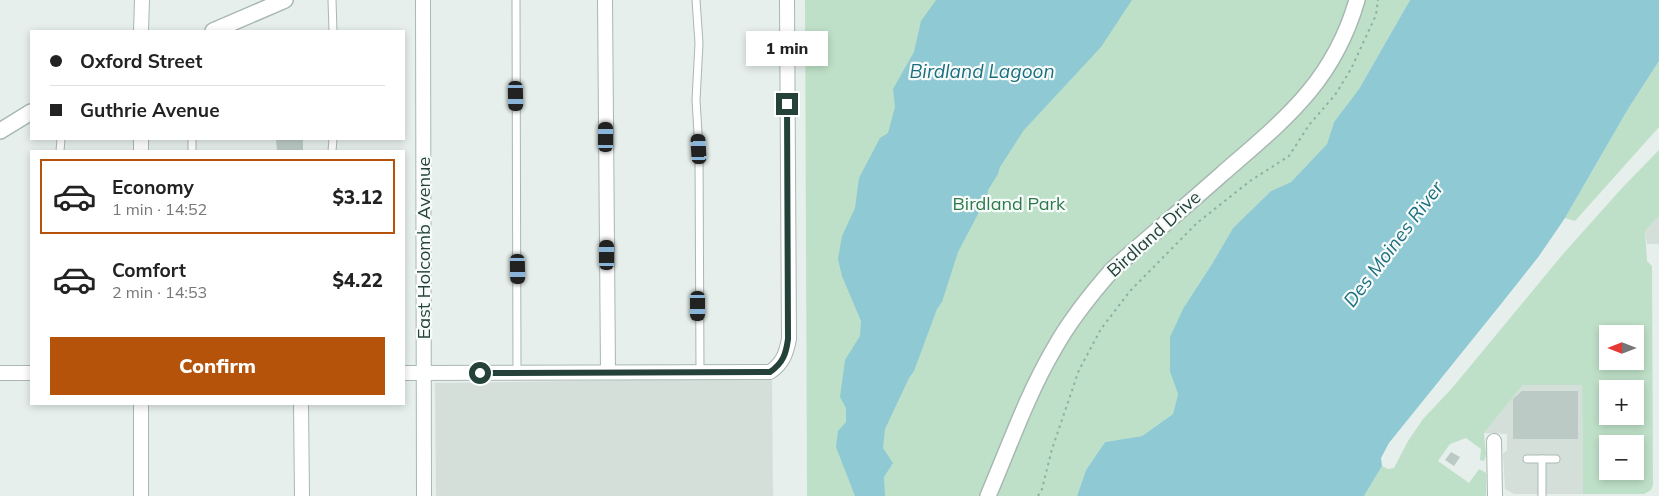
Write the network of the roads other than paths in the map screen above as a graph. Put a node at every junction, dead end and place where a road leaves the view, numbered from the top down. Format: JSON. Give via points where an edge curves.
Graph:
{"nodes":[{"id":1,"x":142,"y":0,"type":"edge"},
{"id":2,"x":285,"y":0,"type":"edge"},
{"id":3,"x":332,"y":0,"type":"edge"},
{"id":4,"x":423,"y":0,"type":"edge"},
{"id":5,"x":516,"y":0,"type":"edge"},
{"id":6,"x":605,"y":0,"type":"edge"},
{"id":7,"x":696,"y":0,"type":"edge"},
{"id":8,"x":787,"y":0,"type":"edge"},
{"id":9,"x":1357,"y":0,"type":"edge"},
{"id":10,"x":141,"y":30,"type":"edge"},
{"id":11,"x":215,"y":30,"type":"edge"},
{"id":12,"x":333,"y":30,"type":"edge"},
{"id":13,"x":30,"y":113,"type":"edge"},
{"id":14,"x":0,"y":131,"type":"edge"},
{"id":15,"x":608,"y":372,"type":"junction"},
{"id":16,"x":700,"y":372,"type":"junction"},
{"id":17,"x":0,"y":373,"type":"edge"},
{"id":18,"x":30,"y":373,"type":"edge"},
{"id":19,"x":405,"y":373,"type":"edge"},
{"id":20,"x":424,"y":373,"type":"junction"},
{"id":21,"x":517,"y":373,"type":"junction"},
{"id":22,"x":141,"y":405,"type":"edge"},
{"id":23,"x":301,"y":405,"type":"edge"},
{"id":24,"x":1494,"y":442,"type":"dead end"},
{"id":25,"x":1527,"y":459,"type":"dead end"},
{"id":26,"x":1542,"y":459,"type":"junction"},
{"id":27,"x":1556,"y":459,"type":"dead end"},
{"id":28,"x":142,"y":496,"type":"edge"},
{"id":29,"x":302,"y":496,"type":"edge"},
{"id":30,"x":424,"y":496,"type":"edge"},
{"id":31,"x":988,"y":496,"type":"edge"},
{"id":32,"x":1494,"y":496,"type":"edge"},
{"id":33,"x":1542,"y":496,"type":"edge"}],
"edges":[{"from":1,"to":10,"type":"street"},
{"from":2,"to":11,"type":"street"},
{"from":3,"to":12,"type":"lane"},
{"from":4,"to":20,"type":"street","name":"East Holcomb Avenue"},
{"from":5,"to":21,"type":"lane"},
{"from":6,"to":15,"type":"street"},
{"from":7,"to":16,"type":"lane","via":[[699,43],[696,100]]},
{"from":8,"to":16,"type":"street","via":[[786,355],[770,372]]},
{"from":9,"to":31,"type":"street","name":"Birdland Drive","via":[[1343,41],[1330,65],[1297,108],[1113,269],[1088,298],[1066,328],[1042,372]]},
{"from":13,"to":14,"type":"street"},
{"from":15,"to":16,"type":"street"},
{"from":15,"to":21,"type":"street"},
{"from":17,"to":18,"type":"street"},
{"from":19,"to":20,"type":"street"},
{"from":20,"to":21,"type":"street"},
{"from":20,"to":30,"type":"street","name":"East Holcomb Avenue"},
{"from":22,"to":28,"type":"street"},
{"from":23,"to":29,"type":"street"},
{"from":24,"to":32,"type":"street"},
{"from":25,"to":26,"type":"lane"},
{"from":26,"to":27,"type":"lane"},
{"from":26,"to":33,"type":"lane"}]}
